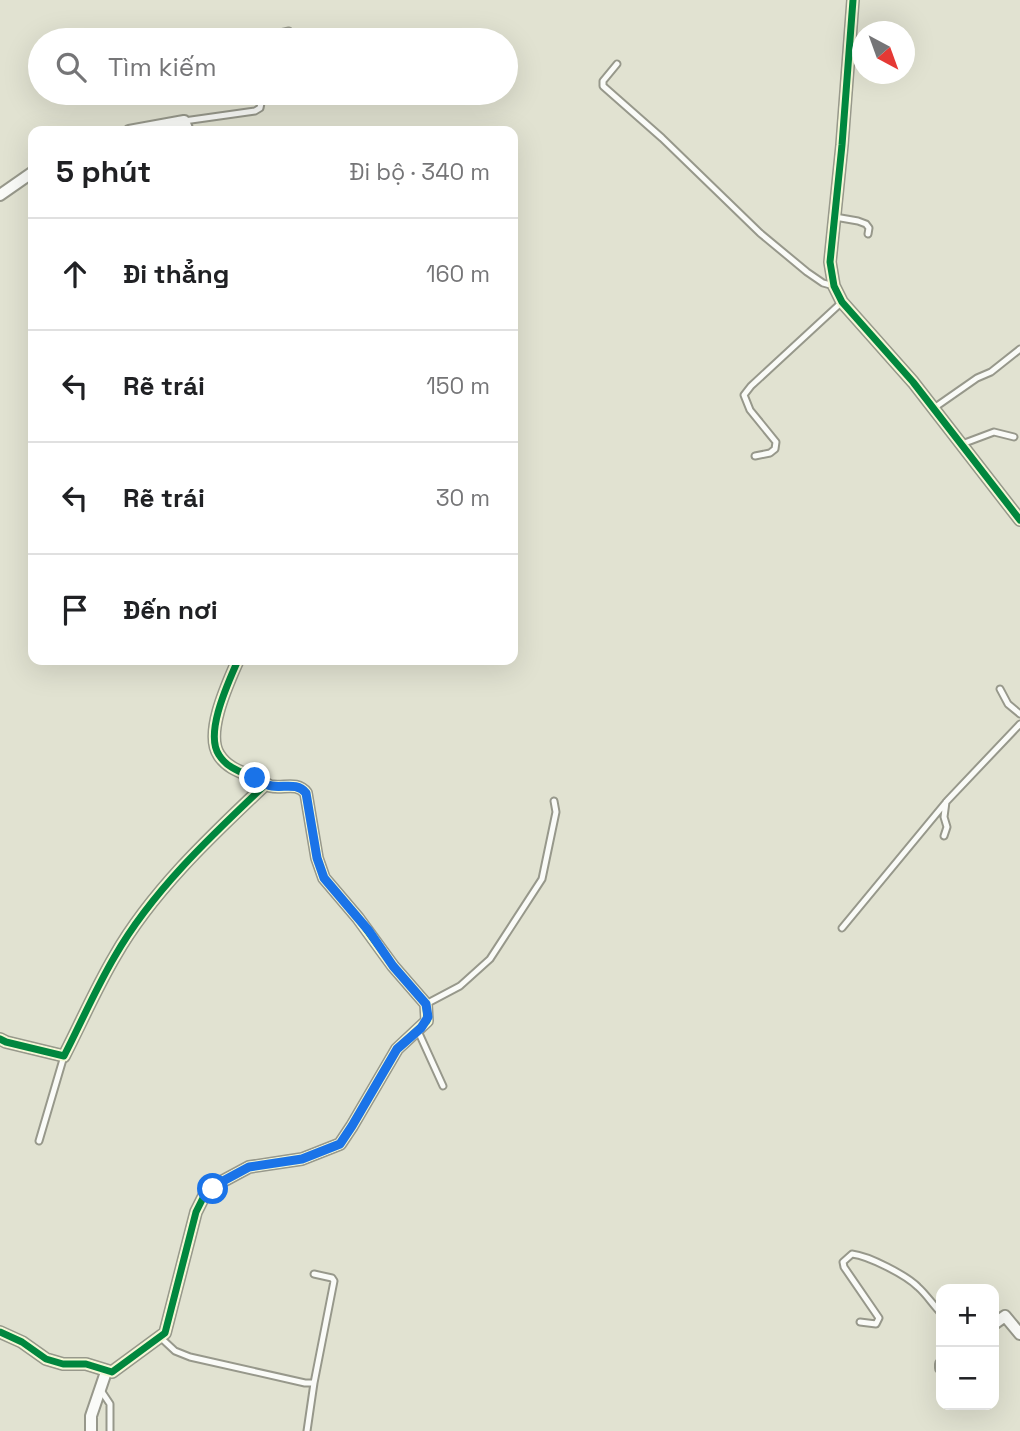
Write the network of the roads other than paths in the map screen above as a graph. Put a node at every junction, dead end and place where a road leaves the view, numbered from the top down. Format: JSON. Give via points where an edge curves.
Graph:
{"nodes":[{"id":1,"x":853,"y":0,"type":"edge"},
{"id":2,"x":617,"y":64,"type":"dead end"},
{"id":3,"x":261,"y":105,"type":"edge"},
{"id":4,"x":186,"y":126,"type":"edge"},
{"id":5,"x":28,"y":175,"type":"edge"},
{"id":6,"x":0,"y":195,"type":"edge"},
{"id":7,"x":835,"y":217,"type":"junction"},
{"id":8,"x":869,"y":234,"type":"dead end"},
{"id":9,"x":834,"y":286,"type":"junction"},
{"id":10,"x":842,"y":302,"type":"junction"},
{"id":11,"x":1020,"y":349,"type":"edge"},
{"id":12,"x":934,"y":408,"type":"junction"},
{"id":13,"x":1014,"y":437,"type":"dead end"},
{"id":14,"x":962,"y":444,"type":"junction"},
{"id":15,"x":755,"y":456,"type":"dead end"},
{"id":16,"x":1020,"y":520,"type":"edge"},
{"id":17,"x":236,"y":665,"type":"edge"},
{"id":18,"x":1000,"y":689,"type":"dead end"},
{"id":19,"x":1020,"y":714,"type":"edge"},
{"id":20,"x":1020,"y":724,"type":"edge"},
{"id":21,"x":266,"y":784,"type":"junction"},
{"id":22,"x":554,"y":801,"type":"dead end"},
{"id":23,"x":947,"y":801,"type":"junction"},
{"id":24,"x":944,"y":836,"type":"dead end"},
{"id":25,"x":842,"y":928,"type":"dead end"},
{"id":26,"x":426,"y":1004,"type":"junction"},
{"id":27,"x":418,"y":1031,"type":"junction"},
{"id":28,"x":0,"y":1039,"type":"edge"},
{"id":29,"x":64,"y":1056,"type":"junction"},
{"id":30,"x":443,"y":1086,"type":"dead end"},
{"id":31,"x":39,"y":1141,"type":"dead end"},
{"id":32,"x":314,"y":1274,"type":"dead end"},
{"id":33,"x":936,"y":1307,"type":"edge"},
{"id":34,"x":999,"y":1321,"type":"edge"},
{"id":35,"x":860,"y":1322,"type":"dead end"},
{"id":36,"x":0,"y":1332,"type":"edge"},
{"id":37,"x":1020,"y":1334,"type":"edge"},
{"id":38,"x":160,"y":1337,"type":"junction"},
{"id":39,"x":106,"y":1371,"type":"junction"},
{"id":40,"x":314,"y":1384,"type":"junction"},
{"id":41,"x":100,"y":1389,"type":"junction"},
{"id":42,"x":91,"y":1431,"type":"edge"},
{"id":43,"x":110,"y":1431,"type":"edge"},
{"id":44,"x":307,"y":1431,"type":"edge"}],
"edges":[{"from":1,"to":7,"type":"street"},
{"from":2,"to":9,"type":"lane","via":[[603,86],[760,233],[807,272]]},
{"from":3,"to":4,"type":"lane","via":[[255,111]]},
{"from":5,"to":6,"type":"street"},
{"from":7,"to":8,"type":"lane","via":[[866,224]]},
{"from":7,"to":9,"type":"street","via":[[830,262]]},
{"from":9,"to":10,"type":"street"},
{"from":10,"to":12,"type":"street"},
{"from":10,"to":15,"type":"lane","via":[[744,395],[776,442],[770,453]]},
{"from":11,"to":12,"type":"lane"},
{"from":12,"to":14,"type":"street"},
{"from":13,"to":14,"type":"lane","via":[[994,432]]},
{"from":14,"to":16,"type":"street"},
{"from":17,"to":21,"type":"street","via":[[220,705],[216,751],[238,772]]},
{"from":18,"to":19,"type":"lane"},
{"from":20,"to":23,"type":"lane"},
{"from":21,"to":26,"type":"street","via":[[297,786],[306,793],[324,878]]},
{"from":21,"to":29,"type":"street","via":[[204,842],[152,903],[116,954]]},
{"from":22,"to":26,"type":"lane","via":[[556,812],[542,879],[490,960],[460,986]]},
{"from":23,"to":24,"type":"lane"},
{"from":23,"to":25,"type":"lane"},
{"from":26,"to":27,"type":"street","via":[[427,1021]]},
{"from":27,"to":30,"type":"lane"},
{"from":27,"to":38,"type":"street","via":[[397,1049],[340,1144],[302,1159],[249,1167],[204,1196],[165,1333]]},
{"from":28,"to":29,"type":"street"},
{"from":29,"to":31,"type":"lane"},
{"from":32,"to":40,"type":"lane","via":[[332,1278],[334,1285]]},
{"from":33,"to":35,"type":"lane","via":[[917,1285],[852,1254],[843,1262],[845,1267],[879,1318],[876,1324]]},
{"from":34,"to":37,"type":"street","via":[[1006,1316]]},
{"from":36,"to":39,"type":"street","via":[[46,1359]]},
{"from":38,"to":39,"type":"street","via":[[117,1369]]},
{"from":38,"to":40,"type":"lane","via":[[190,1357]]},
{"from":39,"to":41,"type":"street"},
{"from":40,"to":44,"type":"lane"},
{"from":41,"to":42,"type":"street"},
{"from":41,"to":43,"type":"lane","via":[[110,1404]]}]}
